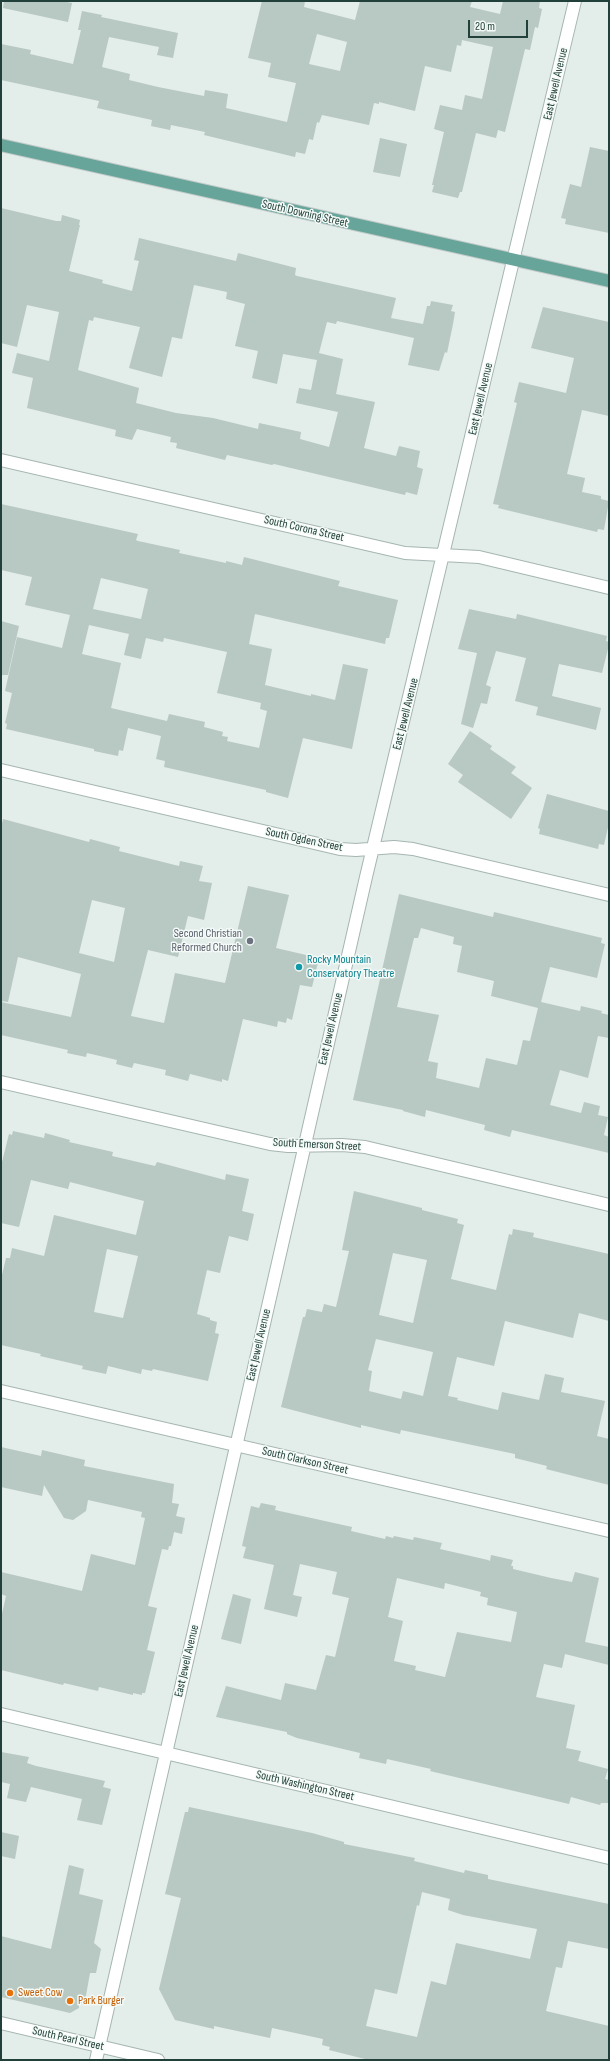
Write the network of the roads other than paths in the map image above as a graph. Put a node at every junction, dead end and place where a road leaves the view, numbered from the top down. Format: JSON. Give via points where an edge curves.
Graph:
{"nodes":[{"id":1,"x":575,"y":1,"type":"edge"},
{"id":2,"x":1,"y":145,"type":"edge"},
{"id":3,"x":515,"y":260,"type":"junction"},
{"id":4,"x":609,"y":281,"type":"edge"},
{"id":5,"x":1,"y":460,"type":"edge"},
{"id":6,"x":445,"y":554,"type":"junction"},
{"id":7,"x":609,"y":588,"type":"edge"},
{"id":8,"x":1,"y":770,"type":"edge"},
{"id":9,"x":373,"y":849,"type":"junction"},
{"id":10,"x":609,"y":895,"type":"edge"},
{"id":11,"x":1,"y":1082,"type":"edge"},
{"id":12,"x":305,"y":1146,"type":"junction"},
{"id":13,"x":609,"y":1205,"type":"edge"},
{"id":14,"x":1,"y":1391,"type":"edge"},
{"id":15,"x":236,"y":1445,"type":"junction"},
{"id":16,"x":609,"y":1531,"type":"edge"},
{"id":17,"x":1,"y":1714,"type":"edge"},
{"id":18,"x":166,"y":1754,"type":"junction"},
{"id":19,"x":609,"y":1858,"type":"edge"},
{"id":20,"x":1,"y":2023,"type":"edge"},
{"id":21,"x":99,"y":2046,"type":"junction"},
{"id":22,"x":96,"y":2060,"type":"edge"},
{"id":23,"x":158,"y":2060,"type":"edge"}],
"edges":[{"from":1,"to":3,"type":"street","name":"East Jewell Avenue"},
{"from":2,"to":3,"type":"main road","name":"South Downing Street"},
{"from":3,"to":4,"type":"main road","name":"South Downing Street"},
{"from":3,"to":6,"type":"street","name":"East Jewell Avenue"},
{"from":5,"to":6,"type":"street","name":"South Corona Street","via":[[405,553]]},
{"from":6,"to":7,"type":"street","name":"South Corona Street","via":[[479,557]]},
{"from":6,"to":9,"type":"street","name":"East Jewell Avenue"},
{"from":8,"to":9,"type":"street","name":"South Ogden Street","via":[[340,849]]},
{"from":9,"to":10,"type":"street","name":"South Ogden Street","via":[[413,849]]},
{"from":9,"to":12,"type":"street","name":"East Jewell Avenue"},
{"from":11,"to":12,"type":"street","name":"South Emerson Street","via":[[270,1144]]},
{"from":12,"to":13,"type":"street","name":"South Emerson Street","via":[[365,1147]]},
{"from":12,"to":15,"type":"street","name":"East Jewell Avenue"},
{"from":14,"to":15,"type":"street","name":"South Clarkson Street"},
{"from":15,"to":16,"type":"street","name":"South Clarkson Street"},
{"from":15,"to":18,"type":"street","name":"East Jewell Avenue"},
{"from":17,"to":18,"type":"street","name":"South Washington Street"},
{"from":18,"to":19,"type":"street","name":"South Washington Street"},
{"from":18,"to":21,"type":"street","name":"East Jewell Avenue"},
{"from":20,"to":21,"type":"street","name":"South Pearl Street"},
{"from":21,"to":22,"type":"street","name":"East Jewell Avenue"},
{"from":21,"to":23,"type":"street","name":"South Pearl Street"}]}
